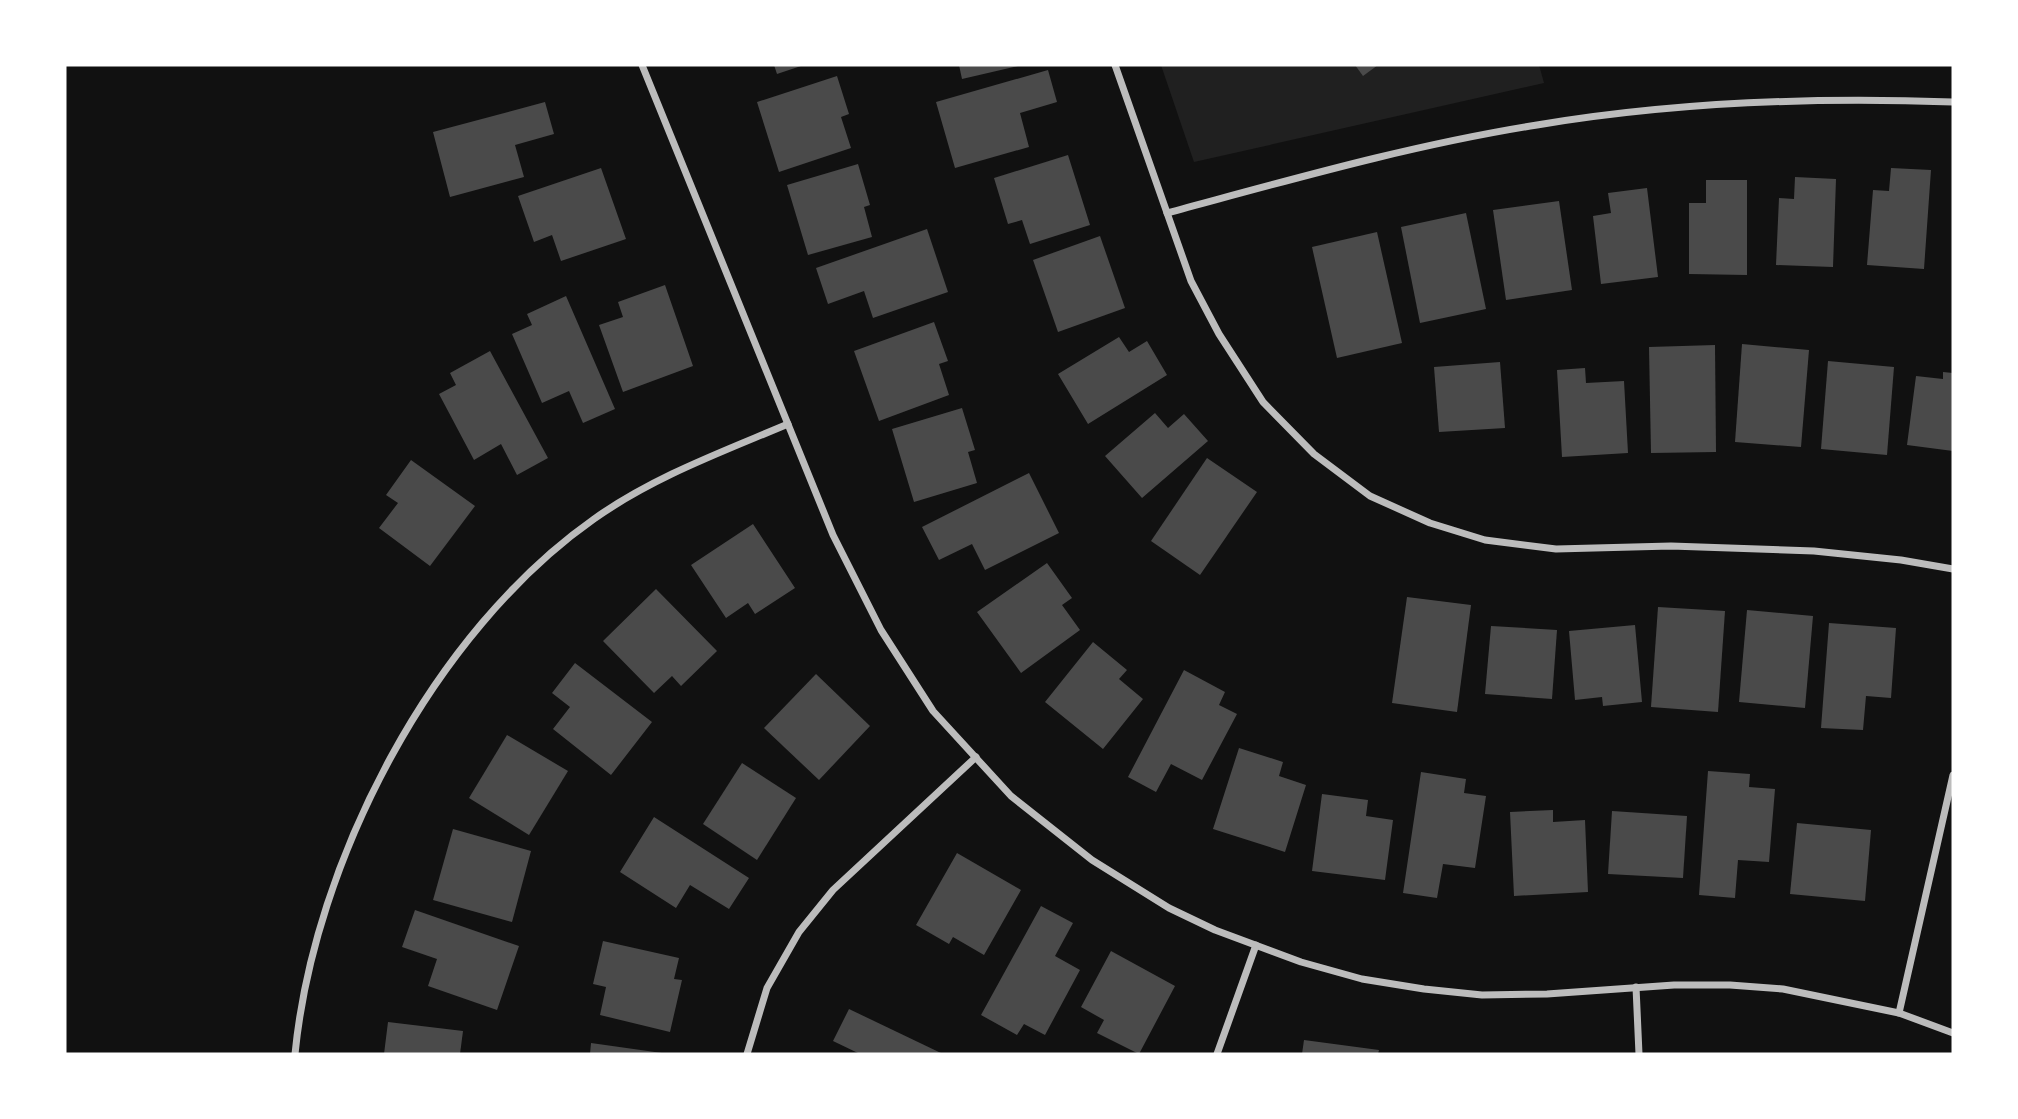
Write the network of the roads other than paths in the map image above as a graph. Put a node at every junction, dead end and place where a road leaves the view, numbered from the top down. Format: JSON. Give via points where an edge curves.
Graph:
{"nodes":[{"id":1,"x":642,"y":65,"type":"edge"},
{"id":2,"x":1115,"y":65,"type":"edge"},
{"id":3,"x":1953,"y":102,"type":"edge"},
{"id":4,"x":1167,"y":213,"type":"junction"},
{"id":5,"x":788,"y":424,"type":"junction"},
{"id":6,"x":1953,"y":569,"type":"edge"},
{"id":7,"x":976,"y":757,"type":"junction"},
{"id":8,"x":1953,"y":775,"type":"edge"},
{"id":9,"x":1256,"y":945,"type":"junction"},
{"id":10,"x":1636,"y":987,"type":"junction"},
{"id":11,"x":1899,"y":1013,"type":"junction"},
{"id":12,"x":1953,"y":1033,"type":"edge"},
{"id":13,"x":295,"y":1054,"type":"edge"},
{"id":14,"x":747,"y":1054,"type":"edge"},
{"id":15,"x":1217,"y":1054,"type":"edge"},
{"id":16,"x":1639,"y":1054,"type":"edge"}],
"edges":[{"from":1,"to":5,"type":"street"},
{"from":2,"to":4,"type":"street"},
{"from":3,"to":4,"type":"street","via":[[1782,101],[1538,124],[1373,157]]},
{"from":4,"to":6,"type":"street","via":[[1191,281],[1263,402],[1314,454],[1370,496],[1418,518],[1485,540],[1556,549],[1758,548],[1876,557]]},
{"from":5,"to":7,"type":"street","via":[[833,535],[881,630],[933,711]]},
{"from":5,"to":13,"type":"street","via":[[668,475],[594,519],[530,570],[461,648],[406,731],[350,838],[316,937]]},
{"from":7,"to":9,"type":"street","via":[[1011,796],[1092,860],[1169,908]]},
{"from":7,"to":14,"type":"street","via":[[833,890],[799,932],[767,988]]},
{"from":8,"to":11,"type":"street"},
{"from":9,"to":10,"type":"street","via":[[1363,979],[1424,989],[1482,995]]},
{"from":9,"to":15,"type":"street"},
{"from":10,"to":11,"type":"street","via":[[1783,989]]},
{"from":10,"to":16,"type":"street"},
{"from":11,"to":12,"type":"street"}]}
